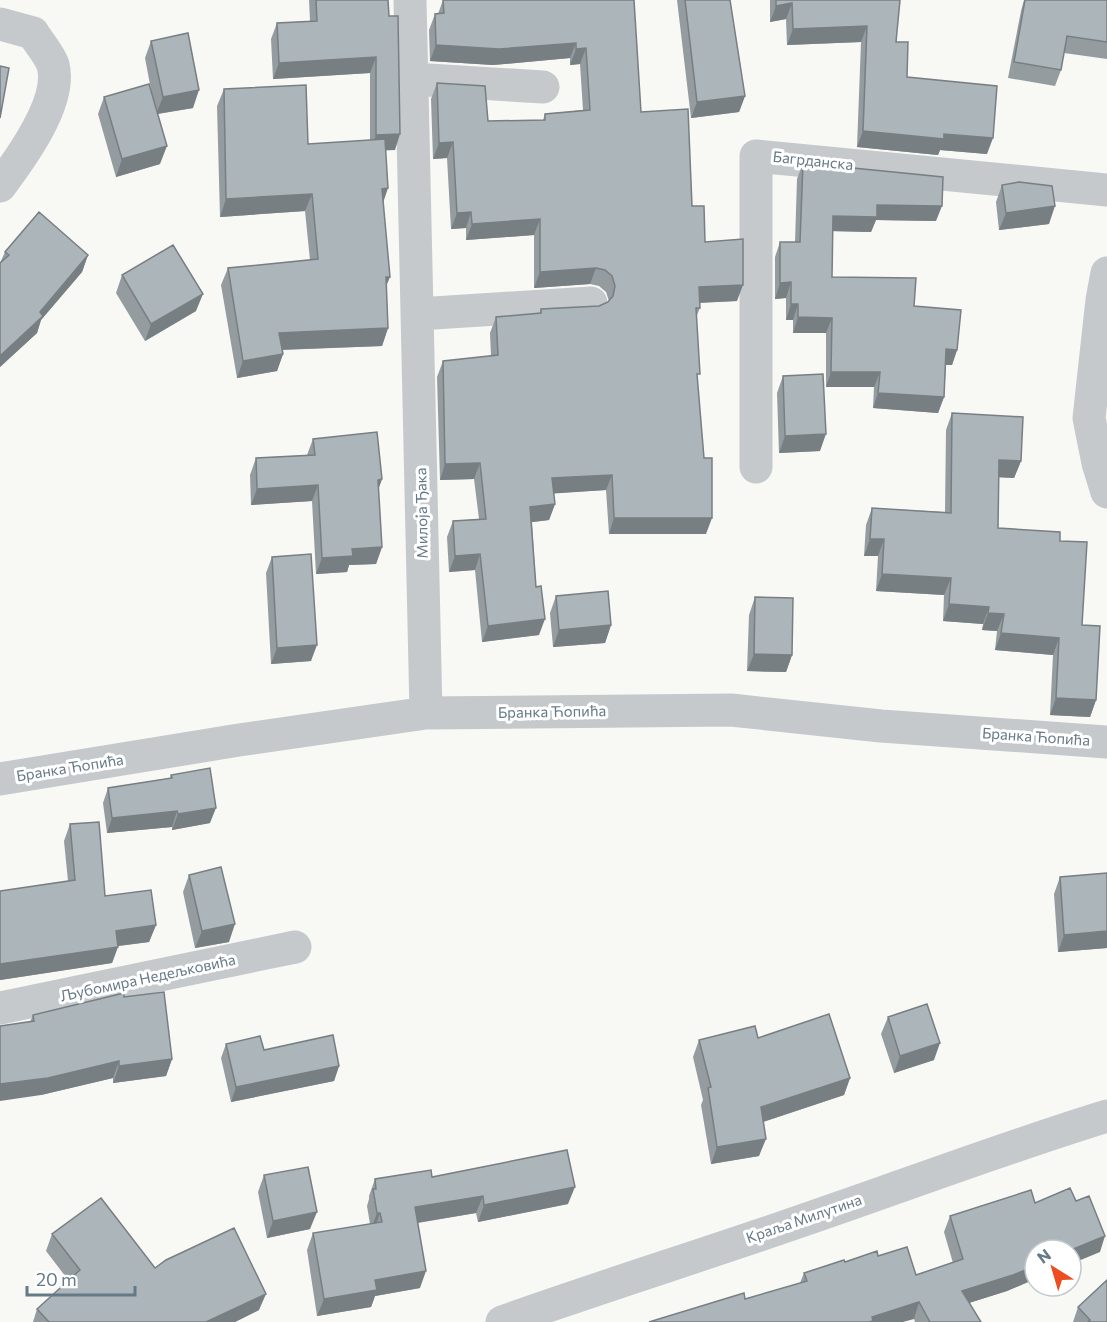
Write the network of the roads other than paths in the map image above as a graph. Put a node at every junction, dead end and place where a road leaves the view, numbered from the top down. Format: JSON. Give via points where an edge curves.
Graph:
{"nodes":[{"id":1,"x":410,"y":0,"type":"edge"},
{"id":2,"x":0,"y":24,"type":"edge"},
{"id":3,"x":412,"y":79,"type":"junction"},
{"id":4,"x":543,"y":87,"type":"dead end"},
{"id":5,"x":0,"y":186,"type":"edge"},
{"id":6,"x":1107,"y":190,"type":"edge"},
{"id":7,"x":1107,"y":273,"type":"edge"},
{"id":8,"x":591,"y":303,"type":"dead end"},
{"id":9,"x":418,"y":314,"type":"junction"},
{"id":10,"x":756,"y":467,"type":"dead end"},
{"id":11,"x":1107,"y":492,"type":"edge"},
{"id":12,"x":426,"y":713,"type":"junction"},
{"id":13,"x":1107,"y":742,"type":"edge"},
{"id":14,"x":0,"y":779,"type":"edge"},
{"id":15,"x":295,"y":948,"type":"dead end"},
{"id":16,"x":0,"y":1008,"type":"edge"},
{"id":17,"x":1107,"y":1116,"type":"edge"},
{"id":18,"x":502,"y":1322,"type":"edge"}],
"edges":[{"from":1,"to":3,"type":"street","name":"Милоја Ђака"},
{"from":2,"to":5,"type":"street","via":[[33,33],[52,63],[55,82],[43,118]]},
{"from":3,"to":4,"type":"street"},
{"from":3,"to":9,"type":"street","name":"Милоја Ђака"},
{"from":6,"to":10,"type":"street","name":"Багрданска","via":[[756,156]]},
{"from":7,"to":11,"type":"street","via":[[1089,418]]},
{"from":8,"to":9,"type":"street"},
{"from":9,"to":12,"type":"street","name":"Милоја Ђака"},
{"from":12,"to":13,"type":"street","name":"Бранка Ћопића","via":[[731,710],[881,726]]},
{"from":12,"to":14,"type":"street","name":"Бранка Ћопића"},
{"from":15,"to":16,"type":"street","name":"Љубомира Недељковића"},
{"from":17,"to":18,"type":"street","name":"Краља Милутина"}]}
